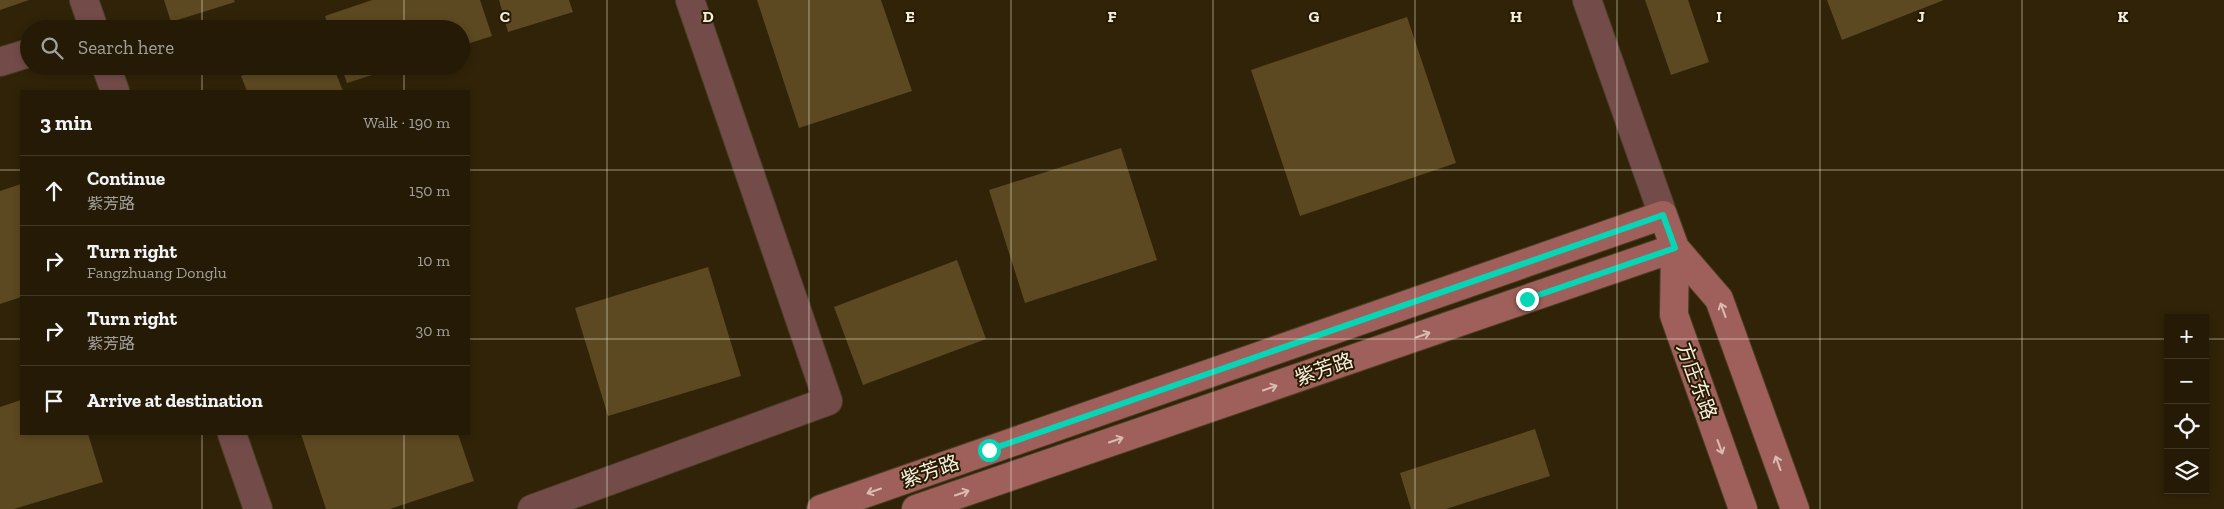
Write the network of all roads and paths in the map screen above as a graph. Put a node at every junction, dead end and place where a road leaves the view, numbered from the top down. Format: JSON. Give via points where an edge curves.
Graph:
{"nodes":[{"id":1,"x":84,"y":0,"type":"edge"},
{"id":2,"x":690,"y":0,"type":"edge"},
{"id":3,"x":1587,"y":0,"type":"edge"},
{"id":4,"x":91,"y":20,"type":"edge"},
{"id":5,"x":20,"y":56,"type":"edge"},
{"id":6,"x":0,"y":62,"type":"edge"},
{"id":7,"x":109,"y":75,"type":"edge"},
{"id":8,"x":115,"y":90,"type":"edge"},
{"id":9,"x":1663,"y":215,"type":"junction"},
{"id":10,"x":1675,"y":248,"type":"junction"},
{"id":11,"x":232,"y":435,"type":"edge"},
{"id":12,"x":258,"y":509,"type":"edge"},
{"id":13,"x":532,"y":509,"type":"edge"},
{"id":14,"x":821,"y":509,"type":"edge"},
{"id":15,"x":916,"y":509,"type":"edge"},
{"id":16,"x":1742,"y":509,"type":"edge"},
{"id":17,"x":1795,"y":509,"type":"edge"}],
"edges":[{"from":1,"to":4,"type":"street"},
{"from":2,"to":13,"type":"street","via":[[828,402]]},
{"from":3,"to":9,"type":"street"},
{"from":5,"to":6,"type":"street"},
{"from":7,"to":8,"type":"street"},
{"from":9,"to":10,"type":"street"},
{"from":9,"to":14,"type":"street","name":"紫芳路","one_way":true},
{"from":15,"to":10,"type":"street","name":"紫芳路","one_way":true},
{"from":10,"to":16,"type":"street","name":"方庄东路","one_way":true,"via":[[1674,315]]},
{"from":17,"to":10,"type":"street","one_way":true,"via":[[1719,299]]},
{"from":11,"to":12,"type":"street"}]}
